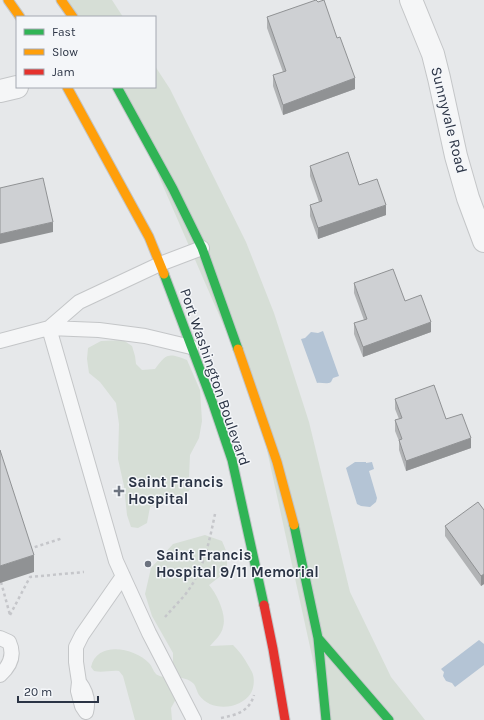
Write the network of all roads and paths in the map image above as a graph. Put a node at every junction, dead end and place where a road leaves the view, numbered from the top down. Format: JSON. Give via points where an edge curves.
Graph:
{"nodes":[{"id":1,"x":8,"y":0,"type":"edge"},
{"id":2,"x":61,"y":0,"type":"edge"},
{"id":3,"x":412,"y":1,"type":"edge"},
{"id":4,"x":19,"y":16,"type":"edge"},
{"id":5,"x":72,"y":16,"type":"edge"},
{"id":6,"x":16,"y":87,"type":"edge"},
{"id":7,"x":68,"y":88,"type":"edge"},
{"id":8,"x":118,"y":88,"type":"edge"},
{"id":9,"x":0,"y":92,"type":"edge"},
{"id":10,"x":484,"y":241,"type":"edge"},
{"id":11,"x":202,"y":248,"type":"junction"},
{"id":12,"x":160,"y":264,"type":"junction"},
{"id":13,"x":49,"y":328,"type":"junction"},
{"id":14,"x":0,"y":341,"type":"edge"},
{"id":15,"x":191,"y":347,"type":"junction"},
{"id":16,"x":215,"y":514,"type":"dead end"},
{"id":17,"x":63,"y":538,"type":"dead end"},
{"id":18,"x":27,"y":550,"type":"edge"},
{"id":19,"x":84,"y":572,"type":"dead end"},
{"id":20,"x":123,"y":576,"type":"junction"},
{"id":21,"x":1,"y":582,"type":"edge"},
{"id":22,"x":161,"y":621,"type":"dead end"},
{"id":23,"x":0,"y":638,"type":"edge"},
{"id":24,"x":318,"y":638,"type":"junction"},
{"id":25,"x":0,"y":675,"type":"edge"},
{"id":26,"x":79,"y":682,"type":"dead end"},
{"id":27,"x":254,"y":697,"type":"dead end"},
{"id":28,"x":221,"y":718,"type":"dead end"},
{"id":29,"x":194,"y":720,"type":"edge"},
{"id":30,"x":285,"y":720,"type":"edge"},
{"id":31,"x":326,"y":720,"type":"edge"},
{"id":32,"x":389,"y":720,"type":"edge"}],
"edges":[{"from":1,"to":4,"type":"main road"},
{"from":2,"to":5,"type":"main road"},
{"from":3,"to":10,"type":"street","name":"Sunnyvale Road","via":[[432,54],[456,156]]},
{"from":6,"to":9,"type":"street"},
{"from":7,"to":12,"type":"main road","name":"Port Washington Boulevard","via":[[149,237]]},
{"from":8,"to":11,"type":"main road","name":"Port Washington Boulevard","via":[[174,189]]},
{"from":11,"to":12,"type":"lane"},
{"from":11,"to":24,"type":"main road","name":"Port Washington Boulevard","via":[[277,462]]},
{"from":12,"to":13,"type":"lane","via":[[79,302]]},
{"from":12,"to":15,"type":"main road","name":"Port Washington Boulevard"},
{"from":13,"to":14,"type":"lane"},
{"from":13,"to":15,"type":"lane","via":[[145,336]]},
{"from":13,"to":20,"type":"lane","via":[[116,562]]},
{"from":15,"to":30,"type":"main road","name":"Port Washington Boulevard","via":[[232,460],[273,649]]},
{"from":16,"to":22,"type":"path","via":[[208,548],[196,578],[185,595]]},
{"from":17,"to":18,"type":"path"},
{"from":19,"to":21,"type":"path","via":[[30,577],[10,615]]},
{"from":20,"to":26,"type":"lane","via":[[78,642],[75,654]]},
{"from":20,"to":29,"type":"lane"},
{"from":23,"to":25,"type":"lane","via":[[10,642],[12,649],[12,658]]},
{"from":24,"to":31,"type":"main road","name":"Port Washington Boulevard"},
{"from":24,"to":32,"type":"main road"},
{"from":27,"to":28,"type":"path","via":[[244,710]]}]}
